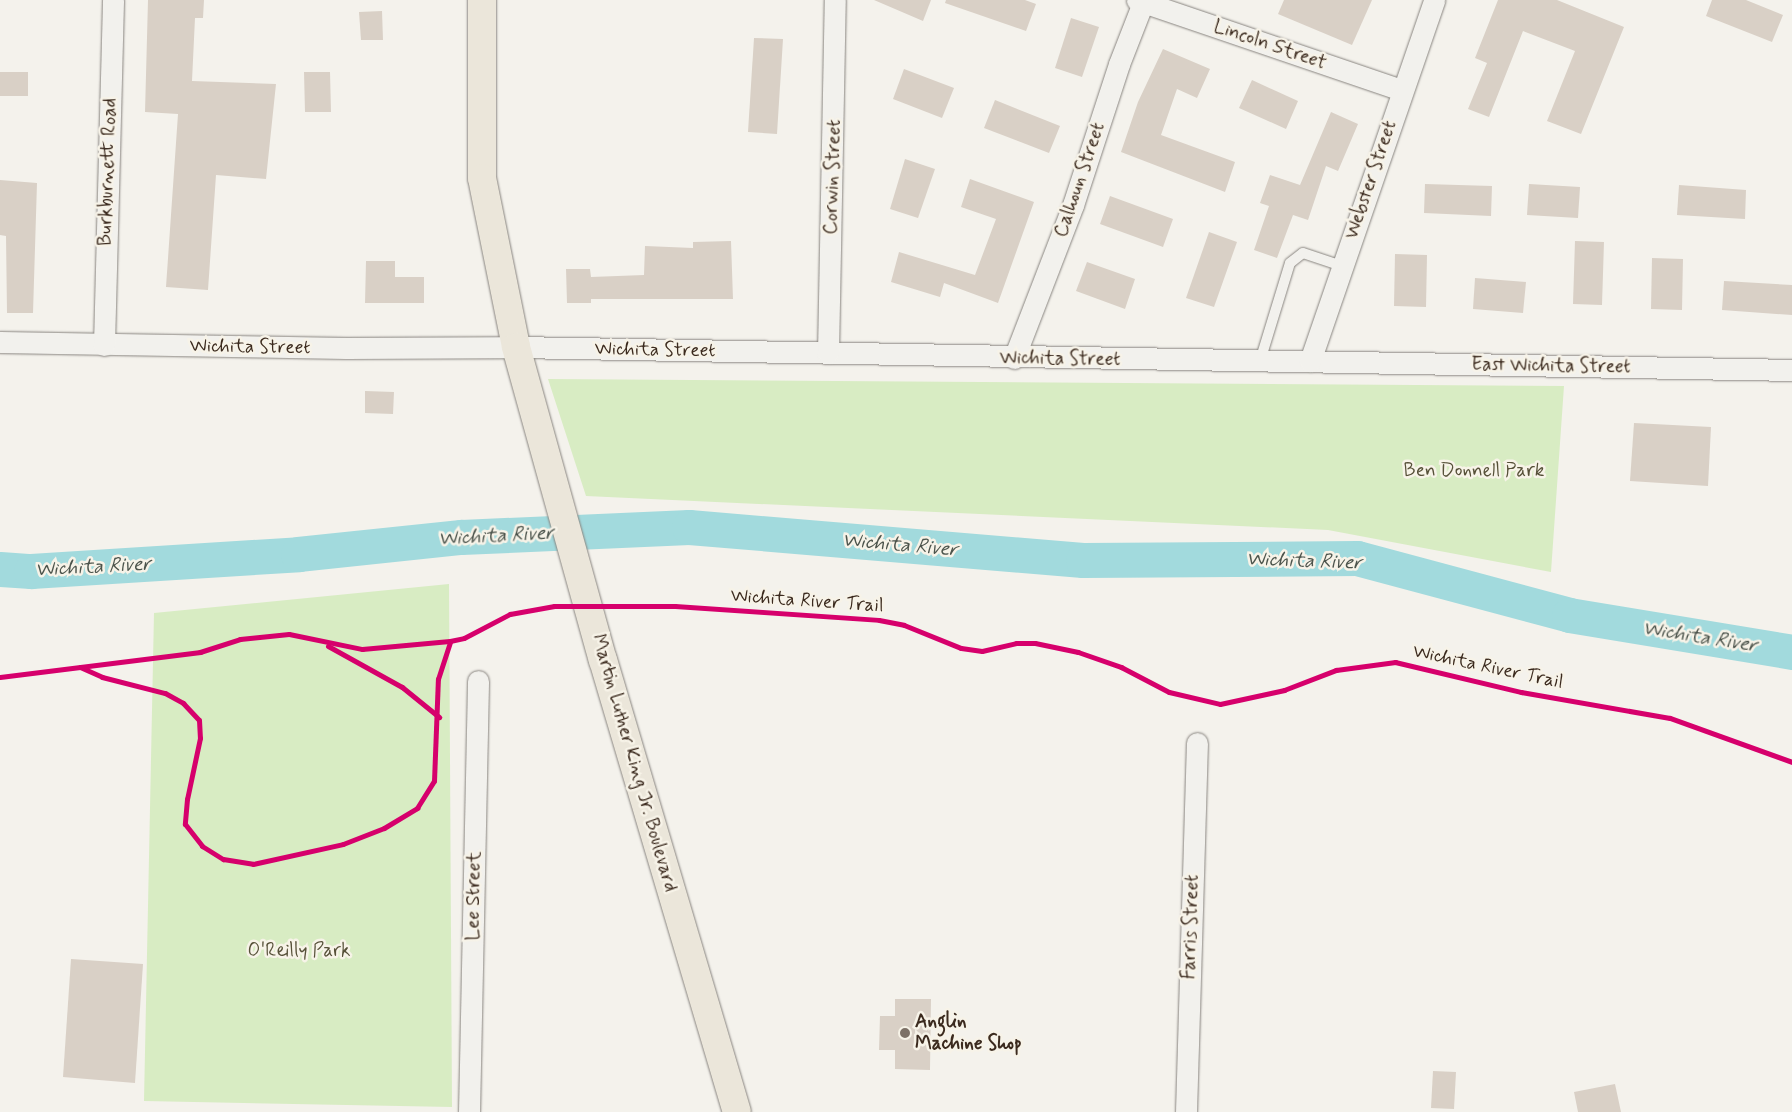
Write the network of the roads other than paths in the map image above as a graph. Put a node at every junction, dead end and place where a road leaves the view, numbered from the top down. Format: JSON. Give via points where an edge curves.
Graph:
{"nodes":[{"id":1,"x":113,"y":0,"type":"edge"},
{"id":2,"x":482,"y":0,"type":"edge"},
{"id":3,"x":835,"y":0,"type":"edge"},
{"id":4,"x":1434,"y":0,"type":"edge"},
{"id":5,"x":1141,"y":1,"type":"edge"},
{"id":6,"x":1402,"y":90,"type":"junction"},
{"id":7,"x":1342,"y":266,"type":"junction"},
{"id":8,"x":0,"y":342,"type":"edge"},
{"id":9,"x":104,"y":345,"type":"junction"},
{"id":10,"x":516,"y":347,"type":"junction"},
{"id":11,"x":828,"y":354,"type":"junction"},
{"id":12,"x":1014,"y":358,"type":"junction"},
{"id":13,"x":1260,"y":361,"type":"junction"},
{"id":14,"x":1310,"y":361,"type":"junction"},
{"id":15,"x":1792,"y":370,"type":"edge"},
{"id":16,"x":478,"y":681,"type":"dead end"},
{"id":17,"x":1197,"y":743,"type":"dead end"},
{"id":18,"x":470,"y":1112,"type":"edge"},
{"id":19,"x":737,"y":1112,"type":"edge"},
{"id":20,"x":1186,"y":1112,"type":"edge"}],
"edges":[{"from":1,"to":9,"type":"street","name":"Burkburnett Road"},
{"from":2,"to":10,"type":"main road","name":"Martin Luther King Jr. Boulevard","via":[[482,178]]},
{"from":3,"to":11,"type":"street","name":"Corwin Street"},
{"from":4,"to":6,"type":"street","name":"Webster Street"},
{"from":5,"to":6,"type":"street","name":"Lincoln Street"},
{"from":5,"to":12,"type":"street","name":"Calhoun Street","via":[[1073,205]]},
{"from":6,"to":7,"type":"street","name":"Webster Street"},
{"from":7,"to":13,"type":"lane","via":[[1303,253],[1290,263]]},
{"from":7,"to":14,"type":"street","name":"Webster Street"},
{"from":8,"to":9,"type":"street","name":"Wichita Street"},
{"from":9,"to":10,"type":"street","name":"Wichita Street"},
{"from":10,"to":11,"type":"street","name":"Wichita Street"},
{"from":10,"to":19,"type":"main road","name":"Martin Luther King Jr. Boulevard","via":[[532,414],[603,660]]},
{"from":11,"to":12,"type":"street","name":"Wichita Street"},
{"from":12,"to":13,"type":"street","name":"Wichita Street"},
{"from":13,"to":14,"type":"street","name":"Wichita Street"},
{"from":14,"to":15,"type":"street","name":"East Wichita Street"},
{"from":16,"to":18,"type":"street","name":"Lee Street"},
{"from":17,"to":20,"type":"street","name":"Farris Street"}]}
